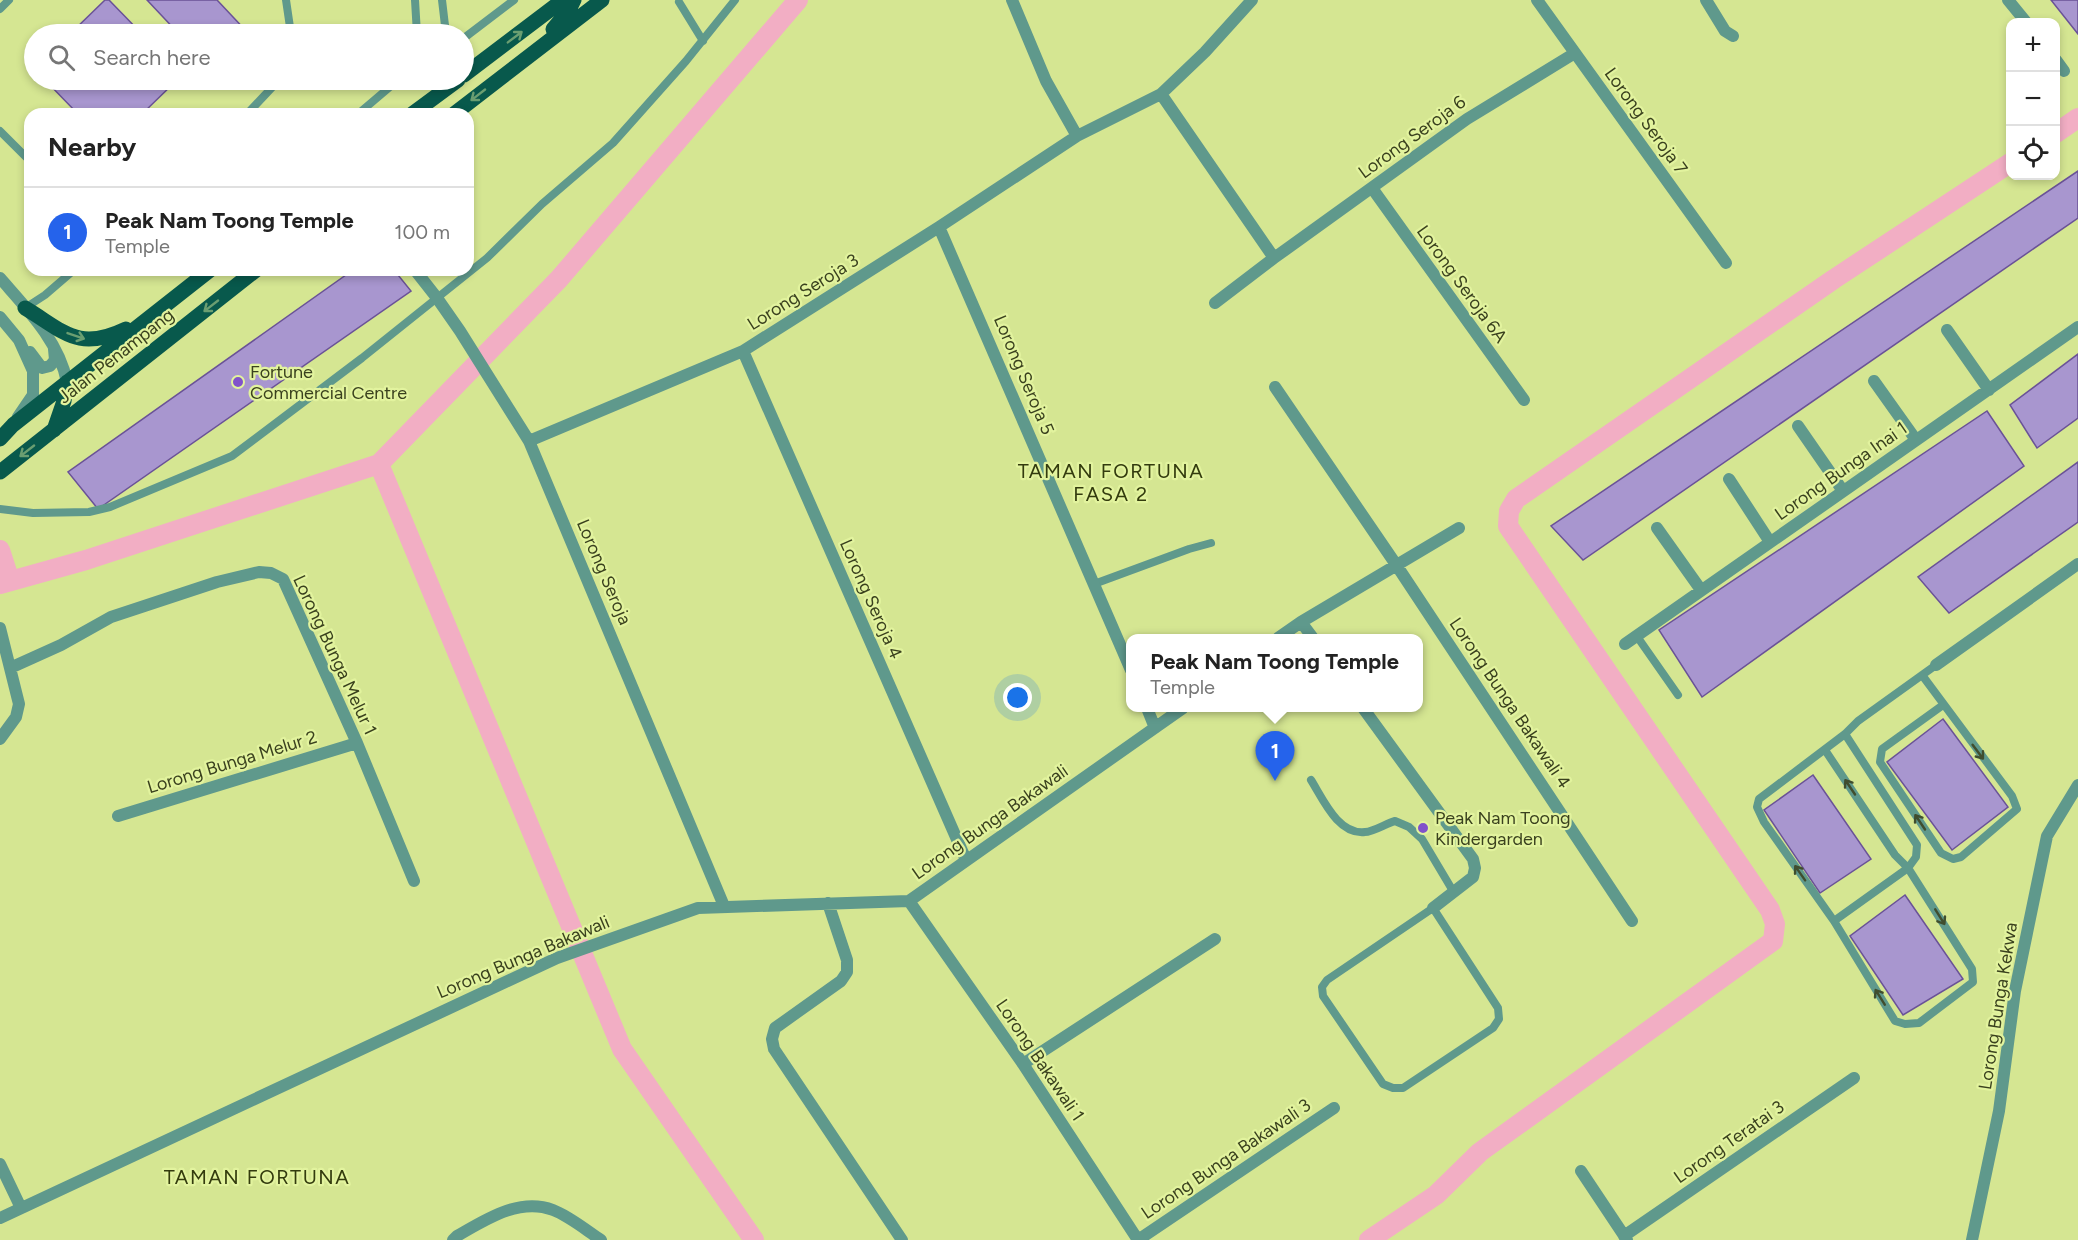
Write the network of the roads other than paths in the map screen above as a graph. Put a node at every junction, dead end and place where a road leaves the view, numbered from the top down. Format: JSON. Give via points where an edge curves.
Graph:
{"nodes":[{"id":1,"x":9,"y":0,"type":"edge"},
{"id":2,"x":286,"y":0,"type":"edge"},
{"id":3,"x":415,"y":0,"type":"edge"},
{"id":4,"x":442,"y":0,"type":"edge"},
{"id":5,"x":514,"y":0,"type":"edge"},
{"id":6,"x":563,"y":0,"type":"edge"},
{"id":7,"x":574,"y":0,"type":"edge"},
{"id":8,"x":602,"y":0,"type":"edge"},
{"id":9,"x":735,"y":0,"type":"edge"},
{"id":10,"x":1012,"y":0,"type":"edge"},
{"id":11,"x":1252,"y":0,"type":"edge"},
{"id":12,"x":1537,"y":0,"type":"edge"},
{"id":13,"x":1706,"y":0,"type":"edge"},
{"id":14,"x":2008,"y":0,"type":"edge"},
{"id":15,"x":679,"y":2,"type":"dead end"},
{"id":16,"x":0,"y":9,"type":"edge"},
{"id":17,"x":2023,"y":18,"type":"edge"},
{"id":18,"x":290,"y":24,"type":"edge"},
{"id":19,"x":416,"y":24,"type":"edge"},
{"id":20,"x":445,"y":24,"type":"edge"},
{"id":21,"x":474,"y":30,"type":"edge"},
{"id":22,"x":1733,"y":36,"type":"dead end"},
{"id":23,"x":703,"y":41,"type":"junction"},
{"id":24,"x":535,"y":50,"type":"junction"},
{"id":25,"x":1575,"y":53,"type":"junction"},
{"id":26,"x":474,"y":65,"type":"edge"},
{"id":27,"x":2060,"y":66,"type":"edge"},
{"id":28,"x":2064,"y":71,"type":"dead end"},
{"id":29,"x":270,"y":90,"type":"edge"},
{"id":30,"x":386,"y":90,"type":"edge"},
{"id":31,"x":443,"y":90,"type":"edge"},
{"id":32,"x":1161,"y":94,"type":"junction"},
{"id":33,"x":253,"y":108,"type":"edge"},
{"id":34,"x":365,"y":108,"type":"edge"},
{"id":35,"x":420,"y":108,"type":"edge"},
{"id":36,"x":462,"y":108,"type":"edge"},
{"id":37,"x":0,"y":131,"type":"edge"},
{"id":38,"x":1077,"y":136,"type":"junction"},
{"id":39,"x":24,"y":155,"type":"edge"},
{"id":40,"x":1372,"y":188,"type":"junction"},
{"id":41,"x":939,"y":227,"type":"junction"},
{"id":42,"x":1274,"y":258,"type":"junction"},
{"id":43,"x":1726,"y":263,"type":"dead end"},
{"id":44,"x":474,"y":268,"type":"edge"},
{"id":45,"x":67,"y":276,"type":"edge"},
{"id":46,"x":202,"y":276,"type":"edge"},
{"id":47,"x":248,"y":276,"type":"edge"},
{"id":48,"x":420,"y":276,"type":"edge"},
{"id":49,"x":464,"y":276,"type":"edge"},
{"id":50,"x":0,"y":278,"type":"edge"},
{"id":51,"x":437,"y":298,"type":"junction"},
{"id":52,"x":1215,"y":303,"type":"dead end"},
{"id":53,"x":25,"y":308,"type":"junction"},
{"id":54,"x":0,"y":317,"type":"edge"},
{"id":55,"x":147,"y":319,"type":"junction"},
{"id":56,"x":2078,"y":327,"type":"edge"},
{"id":57,"x":1947,"y":330,"type":"dead end"},
{"id":58,"x":19,"y":340,"type":"junction"},
{"id":59,"x":53,"y":345,"type":"junction"},
{"id":60,"x":743,"y":351,"type":"junction"},
{"id":61,"x":1874,"y":381,"type":"dead end"},
{"id":62,"x":67,"y":382,"type":"junction"},
{"id":63,"x":1275,"y":387,"type":"dead end"},
{"id":64,"x":1989,"y":390,"type":"junction"},
{"id":65,"x":1524,"y":400,"type":"dead end"},
{"id":66,"x":12,"y":425,"type":"junction"},
{"id":67,"x":1798,"y":426,"type":"dead end"},
{"id":68,"x":54,"y":430,"type":"junction"},
{"id":69,"x":0,"y":439,"type":"edge"},
{"id":70,"x":1916,"y":440,"type":"junction"},
{"id":71,"x":529,"y":441,"type":"junction"},
{"id":72,"x":0,"y":472,"type":"edge"},
{"id":73,"x":1729,"y":479,"type":"dead end"},
{"id":74,"x":1843,"y":491,"type":"junction"},
{"id":75,"x":0,"y":509,"type":"edge"},
{"id":76,"x":1460,"y":528,"type":"dead end"},
{"id":77,"x":1657,"y":528,"type":"dead end"},
{"id":78,"x":1770,"y":542,"type":"junction"},
{"id":79,"x":1211,"y":543,"type":"dead end"},
{"id":80,"x":2078,"y":564,"type":"edge"},
{"id":81,"x":1397,"y":566,"type":"junction"},
{"id":82,"x":1095,"y":584,"type":"junction"},
{"id":83,"x":1701,"y":590,"type":"junction"},
{"id":84,"x":1301,"y":622,"type":"junction"},
{"id":85,"x":0,"y":628,"type":"edge"},
{"id":86,"x":1285,"y":634,"type":"edge"},
{"id":87,"x":1309,"y":634,"type":"edge"},
{"id":88,"x":1636,"y":635,"type":"junction"},
{"id":89,"x":1625,"y":644,"type":"dead end"},
{"id":90,"x":1126,"y":658,"type":"edge"},
{"id":91,"x":1936,"y":665,"type":"joint"},
{"id":92,"x":10,"y":668,"type":"junction"},
{"id":93,"x":1922,"y":675,"type":"junction"},
{"id":94,"x":1678,"y":695,"type":"dead end"},
{"id":95,"x":1943,"y":705,"type":"junction"},
{"id":96,"x":1149,"y":712,"type":"edge"},
{"id":97,"x":1177,"y":712,"type":"edge"},
{"id":98,"x":1366,"y":712,"type":"edge"},
{"id":99,"x":1155,"y":728,"type":"junction"},
{"id":100,"x":1845,"y":734,"type":"junction"},
{"id":101,"x":0,"y":739,"type":"edge"},
{"id":102,"x":357,"y":743,"type":"junction"},
{"id":103,"x":1825,"y":750,"type":"junction"},
{"id":104,"x":1311,"y":780,"type":"dead end"},
{"id":105,"x":2078,"y":785,"type":"edge"},
{"id":106,"x":118,"y":816,"type":"dead end"},
{"id":107,"x":966,"y":860,"type":"junction"},
{"id":108,"x":1908,"y":868,"type":"junction"},
{"id":109,"x":414,"y":881,"type":"dead end"},
{"id":110,"x":1453,"y":891,"type":"junction"},
{"id":111,"x":909,"y":902,"type":"junction"},
{"id":112,"x":828,"y":903,"type":"junction"},
{"id":113,"x":724,"y":906,"type":"junction"},
{"id":114,"x":1432,"y":908,"type":"junction"},
{"id":115,"x":1632,"y":921,"type":"dead end"},
{"id":116,"x":1834,"y":921,"type":"junction"},
{"id":117,"x":1215,"y":939,"type":"dead end"},
{"id":118,"x":1023,"y":1064,"type":"junction"},
{"id":119,"x":1854,"y":1078,"type":"dead end"},
{"id":120,"x":1334,"y":1108,"type":"dead end"},
{"id":121,"x":0,"y":1164,"type":"edge"},
{"id":122,"x":1581,"y":1172,"type":"dead end"},
{"id":123,"x":21,"y":1208,"type":"junction"},
{"id":124,"x":0,"y":1218,"type":"edge"},
{"id":125,"x":1626,"y":1238,"type":"edge"},
{"id":126,"x":453,"y":1240,"type":"edge"},
{"id":127,"x":601,"y":1240,"type":"edge"},
{"id":128,"x":902,"y":1240,"type":"edge"},
{"id":129,"x":1138,"y":1240,"type":"edge"},
{"id":130,"x":1972,"y":1240,"type":"edge"}],
"edges":[{"from":1,"to":16,"type":"lane"},
{"from":2,"to":18,"type":"lane"},
{"from":3,"to":19,"type":"lane"},
{"from":4,"to":20,"type":"lane"},
{"from":5,"to":21,"type":"lane"},
{"from":26,"to":6,"type":"main road","one_way":true},
{"from":7,"to":24,"type":"main road"},
{"from":8,"to":24,"type":"main road"},
{"from":9,"to":23,"type":"lane"},
{"from":10,"to":38,"type":"street","via":[[1046,81]]},
{"from":11,"to":32,"type":"street","name":"Lorong Seroja 3"},
{"from":12,"to":25,"type":"street","name":"Lorong Seroja 7"},
{"from":13,"to":22,"type":"street","via":[[1725,31]]},
{"from":14,"to":17,"type":"street"},
{"from":15,"to":23,"type":"lane"},
{"from":23,"to":44,"type":"lane","via":[[613,143]]},
{"from":24,"to":36,"type":"main road","one_way":true},
{"from":25,"to":40,"type":"street","name":"Lorong Seroja 6","via":[[1467,119]]},
{"from":25,"to":43,"type":"street","name":"Lorong Seroja 7"},
{"from":27,"to":28,"type":"street"},
{"from":29,"to":33,"type":"lane"},
{"from":30,"to":34,"type":"lane"},
{"from":31,"to":35,"type":"main road"},
{"from":32,"to":38,"type":"street","name":"Lorong Seroja 3"},
{"from":32,"to":42,"type":"street"},
{"from":37,"to":39,"type":"lane"},
{"from":38,"to":41,"type":"street","name":"Lorong Seroja 3"},
{"from":40,"to":42,"type":"street","name":"Lorong Seroja 6"},
{"from":40,"to":65,"type":"street","name":"Lorong Seroja 6A"},
{"from":41,"to":60,"type":"street","name":"Lorong Seroja 3"},
{"from":41,"to":82,"type":"street","name":"Lorong Seroja 5"},
{"from":42,"to":52,"type":"street","name":"Lorong Seroja 6"},
{"from":45,"to":53,"type":"lane"},
{"from":46,"to":55,"type":"main road","name":"Jalan Penampang"},
{"from":47,"to":68,"type":"main road","name":"Jalan Penampang","one_way":true},
{"from":48,"to":51,"type":"street","name":"Lorong Seroja"},
{"from":49,"to":51,"type":"lane"},
{"from":50,"to":53,"type":"street"},
{"from":51,"to":71,"type":"street","name":"Lorong Seroja"},
{"from":51,"to":75,"type":"lane","via":[[232,456],[110,507],[89,512]]},
{"from":53,"to":55,"type":"main road","one_way":true,"via":[[75,339],[109,336]]},
{"from":53,"to":59,"type":"street"},
{"from":54,"to":58,"type":"street"},
{"from":55,"to":62,"type":"main road","name":"Jalan Penampang"},
{"from":56,"to":64,"type":"street","name":"Lorong Bunga Inai 1"},
{"from":57,"to":64,"type":"street"},
{"from":58,"to":59,"type":"street","via":[[42,368],[55,360]]},
{"from":58,"to":66,"type":"street","via":[[33,372],[33,395]]},
{"from":59,"to":62,"type":"street"},
{"from":60,"to":71,"type":"street","name":"Lorong Seroja 3"},
{"from":60,"to":107,"type":"street","name":"Lorong Seroja 4"},
{"from":61,"to":70,"type":"street"},
{"from":62,"to":66,"type":"main road","name":"Jalan Penampang"},
{"from":62,"to":68,"type":"main road"},
{"from":63,"to":81,"type":"street","name":"Lorong Bunga Bakawali 4"},
{"from":64,"to":70,"type":"street","name":"Lorong Bunga Inai 1"},
{"from":66,"to":69,"type":"main road","name":"Jalan Penampang"},
{"from":67,"to":74,"type":"street"},
{"from":68,"to":72,"type":"main road","name":"Jalan Penampang","one_way":true},
{"from":70,"to":74,"type":"street","name":"Lorong Bunga Inai 1"},
{"from":71,"to":113,"type":"street","name":"Lorong Seroja"},
{"from":73,"to":78,"type":"street"},
{"from":74,"to":78,"type":"street","name":"Lorong Bunga Inai 1"},
{"from":76,"to":81,"type":"street"},
{"from":77,"to":83,"type":"street"},
{"from":78,"to":83,"type":"street","name":"Lorong Bunga Inai 1"},
{"from":79,"to":82,"type":"lane"},
{"from":80,"to":91,"type":"street"},
{"from":81,"to":84,"type":"street"},
{"from":81,"to":115,"type":"street","name":"Lorong Bunga Bakawali 4"},
{"from":82,"to":90,"type":"street","name":"Lorong Seroja 5"},
{"from":83,"to":88,"type":"street","name":"Lorong Bunga Inai 1"},
{"from":84,"to":86,"type":"street"},
{"from":84,"to":87,"type":"street"},
{"from":85,"to":92,"type":"street"},
{"from":88,"to":89,"type":"street","name":"Lorong Bunga Inai 1"},
{"from":88,"to":94,"type":"lane"},
{"from":91,"to":93,"type":"lane"},
{"from":92,"to":101,"type":"street","via":[[19,704],[16,717]]},
{"from":92,"to":102,"type":"street","name":"Lorong Bunga Melur 1","via":[[111,617],[217,582],[258,572],[271,573],[283,579]]},
{"from":93,"to":95,"type":"lane"},
{"from":93,"to":100,"type":"lane"},
{"from":95,"to":95,"type":"lane","one_way":true,"via":[[2012,796],[2017,809],[1961,857],[1953,859],[1941,852],[1880,762],[1882,749]]},
{"from":96,"to":99,"type":"street"},
{"from":97,"to":99,"type":"street","name":"Lorong Bunga Bakawali"},
{"from":98,"to":110,"type":"street","via":[[1473,860],[1473,877]]},
{"from":99,"to":107,"type":"street","name":"Lorong Bunga Bakawali"},
{"from":100,"to":103,"type":"lane"},
{"from":100,"to":108,"type":"lane","via":[[1917,845],[1916,857]]},
{"from":102,"to":106,"type":"street","name":"Lorong Bunga Melur 2"},
{"from":102,"to":109,"type":"street","name":"Lorong Bunga Melur 1"},
{"from":108,"to":103,"type":"lane","one_way":true,"via":[[1895,855]]},
{"from":116,"to":103,"type":"lane","one_way":true,"via":[[1757,807],[1759,799]]},
{"from":104,"to":110,"type":"lane","via":[[1341,825],[1353,831],[1366,833],[1395,821],[1409,827],[1422,839]]},
{"from":105,"to":130,"type":"street","name":"Lorong Bunga Kekwa","via":[[2047,836],[2015,992],[1999,1112]]},
{"from":107,"to":111,"type":"street","name":"Lorong Bunga Bakawali"},
{"from":108,"to":116,"type":"lane"},
{"from":108,"to":116,"type":"lane","one_way":true,"via":[[1973,975],[1973,982],[1919,1023],[1895,1021]]},
{"from":110,"to":114,"type":"street"},
{"from":111,"to":112,"type":"street","name":"Lorong Bunga Bakawali"},
{"from":111,"to":118,"type":"street","name":"Lorong Bakawali 1"},
{"from":112,"to":113,"type":"street","name":"Lorong Bunga Bakawali"},
{"from":112,"to":128,"type":"street","via":[[847,960],[847,972],[841,981],[775,1028],[774,1049]]},
{"from":113,"to":123,"type":"street","name":"Lorong Bunga Bakawali","via":[[698,908],[556,958]]},
{"from":114,"to":114,"type":"lane","via":[[1498,1008],[1499,1019],[1493,1028],[1404,1088],[1393,1088],[1383,1084],[1323,996],[1323,987],[1327,980]]},
{"from":117,"to":118,"type":"street"},
{"from":118,"to":129,"type":"street","name":"Lorong Bakawali 1"},
{"from":119,"to":125,"type":"street","name":"Lorong Teratai 3"},
{"from":120,"to":129,"type":"street","name":"Lorong Bunga Bakawali 3"},
{"from":121,"to":123,"type":"street"},
{"from":122,"to":125,"type":"street"},
{"from":123,"to":124,"type":"street","name":"Lorong Bunga Bakawali"},
{"from":126,"to":127,"type":"street","via":[[508,1209],[523,1207],[553,1210]]}]}
